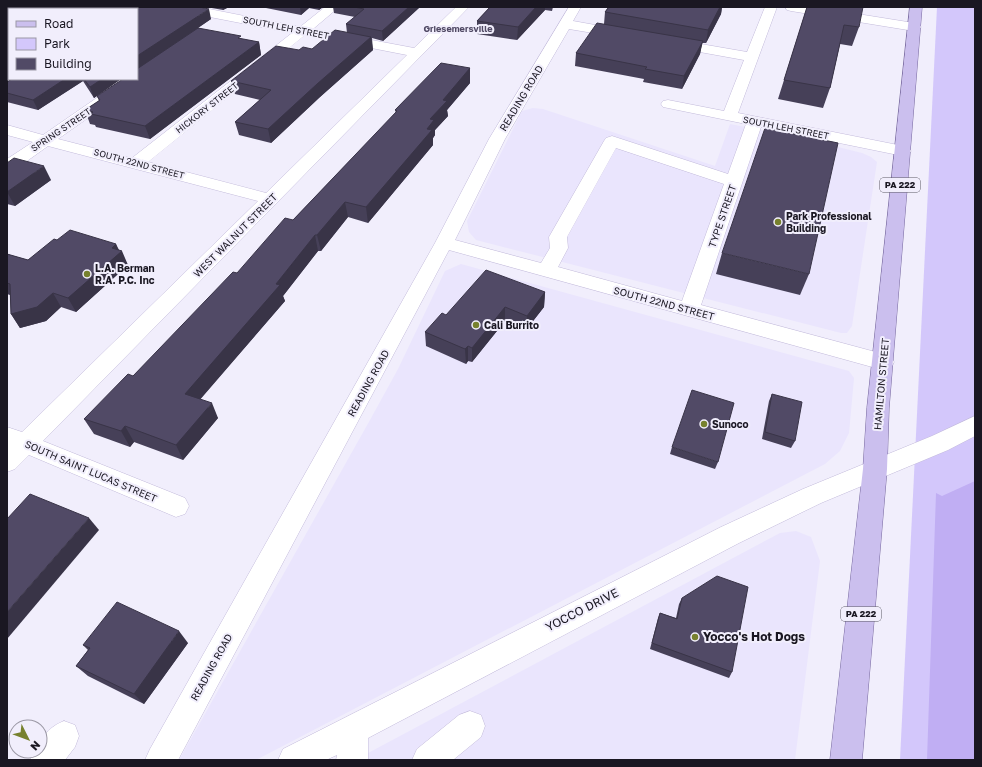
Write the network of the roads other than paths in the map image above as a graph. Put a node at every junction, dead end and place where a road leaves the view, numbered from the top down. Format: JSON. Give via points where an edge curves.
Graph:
{"nodes":[{"id":1,"x":179,"y":7,"type":"edge"},
{"id":2,"x":239,"y":7,"type":"edge"},
{"id":3,"x":333,"y":7,"type":"edge"},
{"id":4,"x":463,"y":7,"type":"edge"},
{"id":5,"x":771,"y":7,"type":"edge"},
{"id":6,"x":790,"y":7,"type":"edge"},
{"id":7,"x":916,"y":7,"type":"edge"},
{"id":8,"x":226,"y":16,"type":"junction"},
{"id":9,"x":570,"y":16,"type":"edge"},
{"id":10,"x":213,"y":25,"type":"dead end"},
{"id":11,"x":914,"y":27,"type":"junction"},
{"id":12,"x":303,"y":31,"type":"junction"},
{"id":13,"x":635,"y":36,"type":"edge"},
{"id":14,"x":659,"y":40,"type":"edge"},
{"id":15,"x":416,"y":53,"type":"junction"},
{"id":16,"x":752,"y":57,"type":"junction"},
{"id":17,"x":132,"y":80,"type":"edge"},
{"id":18,"x":668,"y":104,"type":"dead end"},
{"id":19,"x":729,"y":116,"type":"junction"},
{"id":20,"x":754,"y":122,"type":"junction"},
{"id":21,"x":7,"y":130,"type":"edge"},
{"id":22,"x":46,"y":140,"type":"junction"},
{"id":23,"x":903,"y":151,"type":"junction"},
{"id":24,"x":136,"y":163,"type":"junction"},
{"id":25,"x":7,"y":167,"type":"edge"},
{"id":26,"x":734,"y":182,"type":"junction"},
{"id":27,"x":270,"y":199,"type":"junction"},
{"id":28,"x":444,"y":243,"type":"junction"},
{"id":29,"x":546,"y":271,"type":"junction"},
{"id":30,"x":689,"y":310,"type":"junction"},
{"id":31,"x":883,"y":362,"type":"junction"},
{"id":32,"x":975,"y":425,"type":"edge"},
{"id":33,"x":16,"y":440,"type":"edge"},
{"id":34,"x":7,"y":462,"type":"edge"},
{"id":35,"x":875,"y":469,"type":"junction"},
{"id":36,"x":176,"y":506,"type":"dead end"},
{"id":37,"x":470,"y":726,"type":"dead end"},
{"id":38,"x":353,"y":730,"type":"junction"},
{"id":39,"x":64,"y":736,"type":"dead end"},
{"id":40,"x":46,"y":760,"type":"edge"},
{"id":41,"x":161,"y":760,"type":"edge"},
{"id":42,"x":294,"y":760,"type":"edge"},
{"id":43,"x":352,"y":760,"type":"edge"},
{"id":44,"x":428,"y":760,"type":"edge"},
{"id":45,"x":846,"y":760,"type":"edge"}],
"edges":[{"from":1,"to":8,"type":"street","name":"SOUTH LEH STREET"},
{"from":2,"to":8,"type":"street"},
{"from":3,"to":12,"type":"street","name":"HICKORY STREET"},
{"from":4,"to":15,"type":"street","name":"WEST WALNUT STREET"},
{"from":5,"to":16,"type":"street"},
{"from":6,"to":11,"type":"street"},
{"from":7,"to":11,"type":"main road","name":"HAMILTON STREET","number":"PA 222"},
{"from":8,"to":10,"type":"street"},
{"from":8,"to":12,"type":"street","name":"SOUTH LEH STREET"},
{"from":9,"to":13,"type":"street"},
{"from":9,"to":28,"type":"street","name":"READING ROAD","via":[[497,139]]},
{"from":11,"to":23,"type":"main road","name":"HAMILTON STREET","number":"PA 222"},
{"from":12,"to":15,"type":"street","name":"SOUTH LEH STREET"},
{"from":12,"to":24,"type":"street","name":"HICKORY STREET"},
{"from":14,"to":16,"type":"street"},
{"from":15,"to":27,"type":"street","name":"WEST WALNUT STREET"},
{"from":16,"to":19,"type":"street"},
{"from":17,"to":22,"type":"street","name":"SPRING STREET"},
{"from":18,"to":19,"type":"street","name":"SOUTH LEH STREET"},
{"from":19,"to":20,"type":"street","name":"SOUTH LEH STREET"},
{"from":20,"to":23,"type":"street","name":"SOUTH LEH STREET"},
{"from":20,"to":26,"type":"street","name":"TYPE STREET"},
{"from":21,"to":22,"type":"street","name":"SOUTH 22ND STREET"},
{"from":22,"to":24,"type":"street","name":"SOUTH 22ND STREET"},
{"from":22,"to":25,"type":"street","name":"SPRING STREET"},
{"from":23,"to":31,"type":"main road","name":"HAMILTON STREET","number":"PA 222"},
{"from":24,"to":27,"type":"street","name":"SOUTH 22ND STREET"},
{"from":26,"to":29,"type":"street","via":[[612,141],[558,237],[558,248]]},
{"from":26,"to":30,"type":"street","name":"TYPE STREET"},
{"from":27,"to":33,"type":"street","name":"WEST WALNUT STREET"},
{"from":28,"to":29,"type":"street","name":"SOUTH 22ND STREET"},
{"from":28,"to":41,"type":"street","name":"READING ROAD"},
{"from":29,"to":30,"type":"street","name":"SOUTH 22ND STREET"},
{"from":30,"to":31,"type":"street","name":"SOUTH 22ND STREET"},
{"from":31,"to":35,"type":"main road","name":"HAMILTON STREET","number":"PA 222"},
{"from":32,"to":35,"type":"street","name":"YOCCO DRIVE","via":[[940,443]]},
{"from":33,"to":34,"type":"street","name":"WEST WALNUT STREET"},
{"from":33,"to":36,"type":"street","name":"SOUTH SAINT LUCAS STREET"},
{"from":35,"to":38,"type":"street","name":"YOCCO DRIVE","via":[[730,535]]},
{"from":35,"to":45,"type":"main road","name":"HAMILTON STREET","number":"PA 222"},
{"from":37,"to":44,"type":"street"},
{"from":38,"to":42,"type":"street","name":"YOCCO DRIVE"},
{"from":38,"to":43,"type":"street"},
{"from":39,"to":40,"type":"street"}]}
